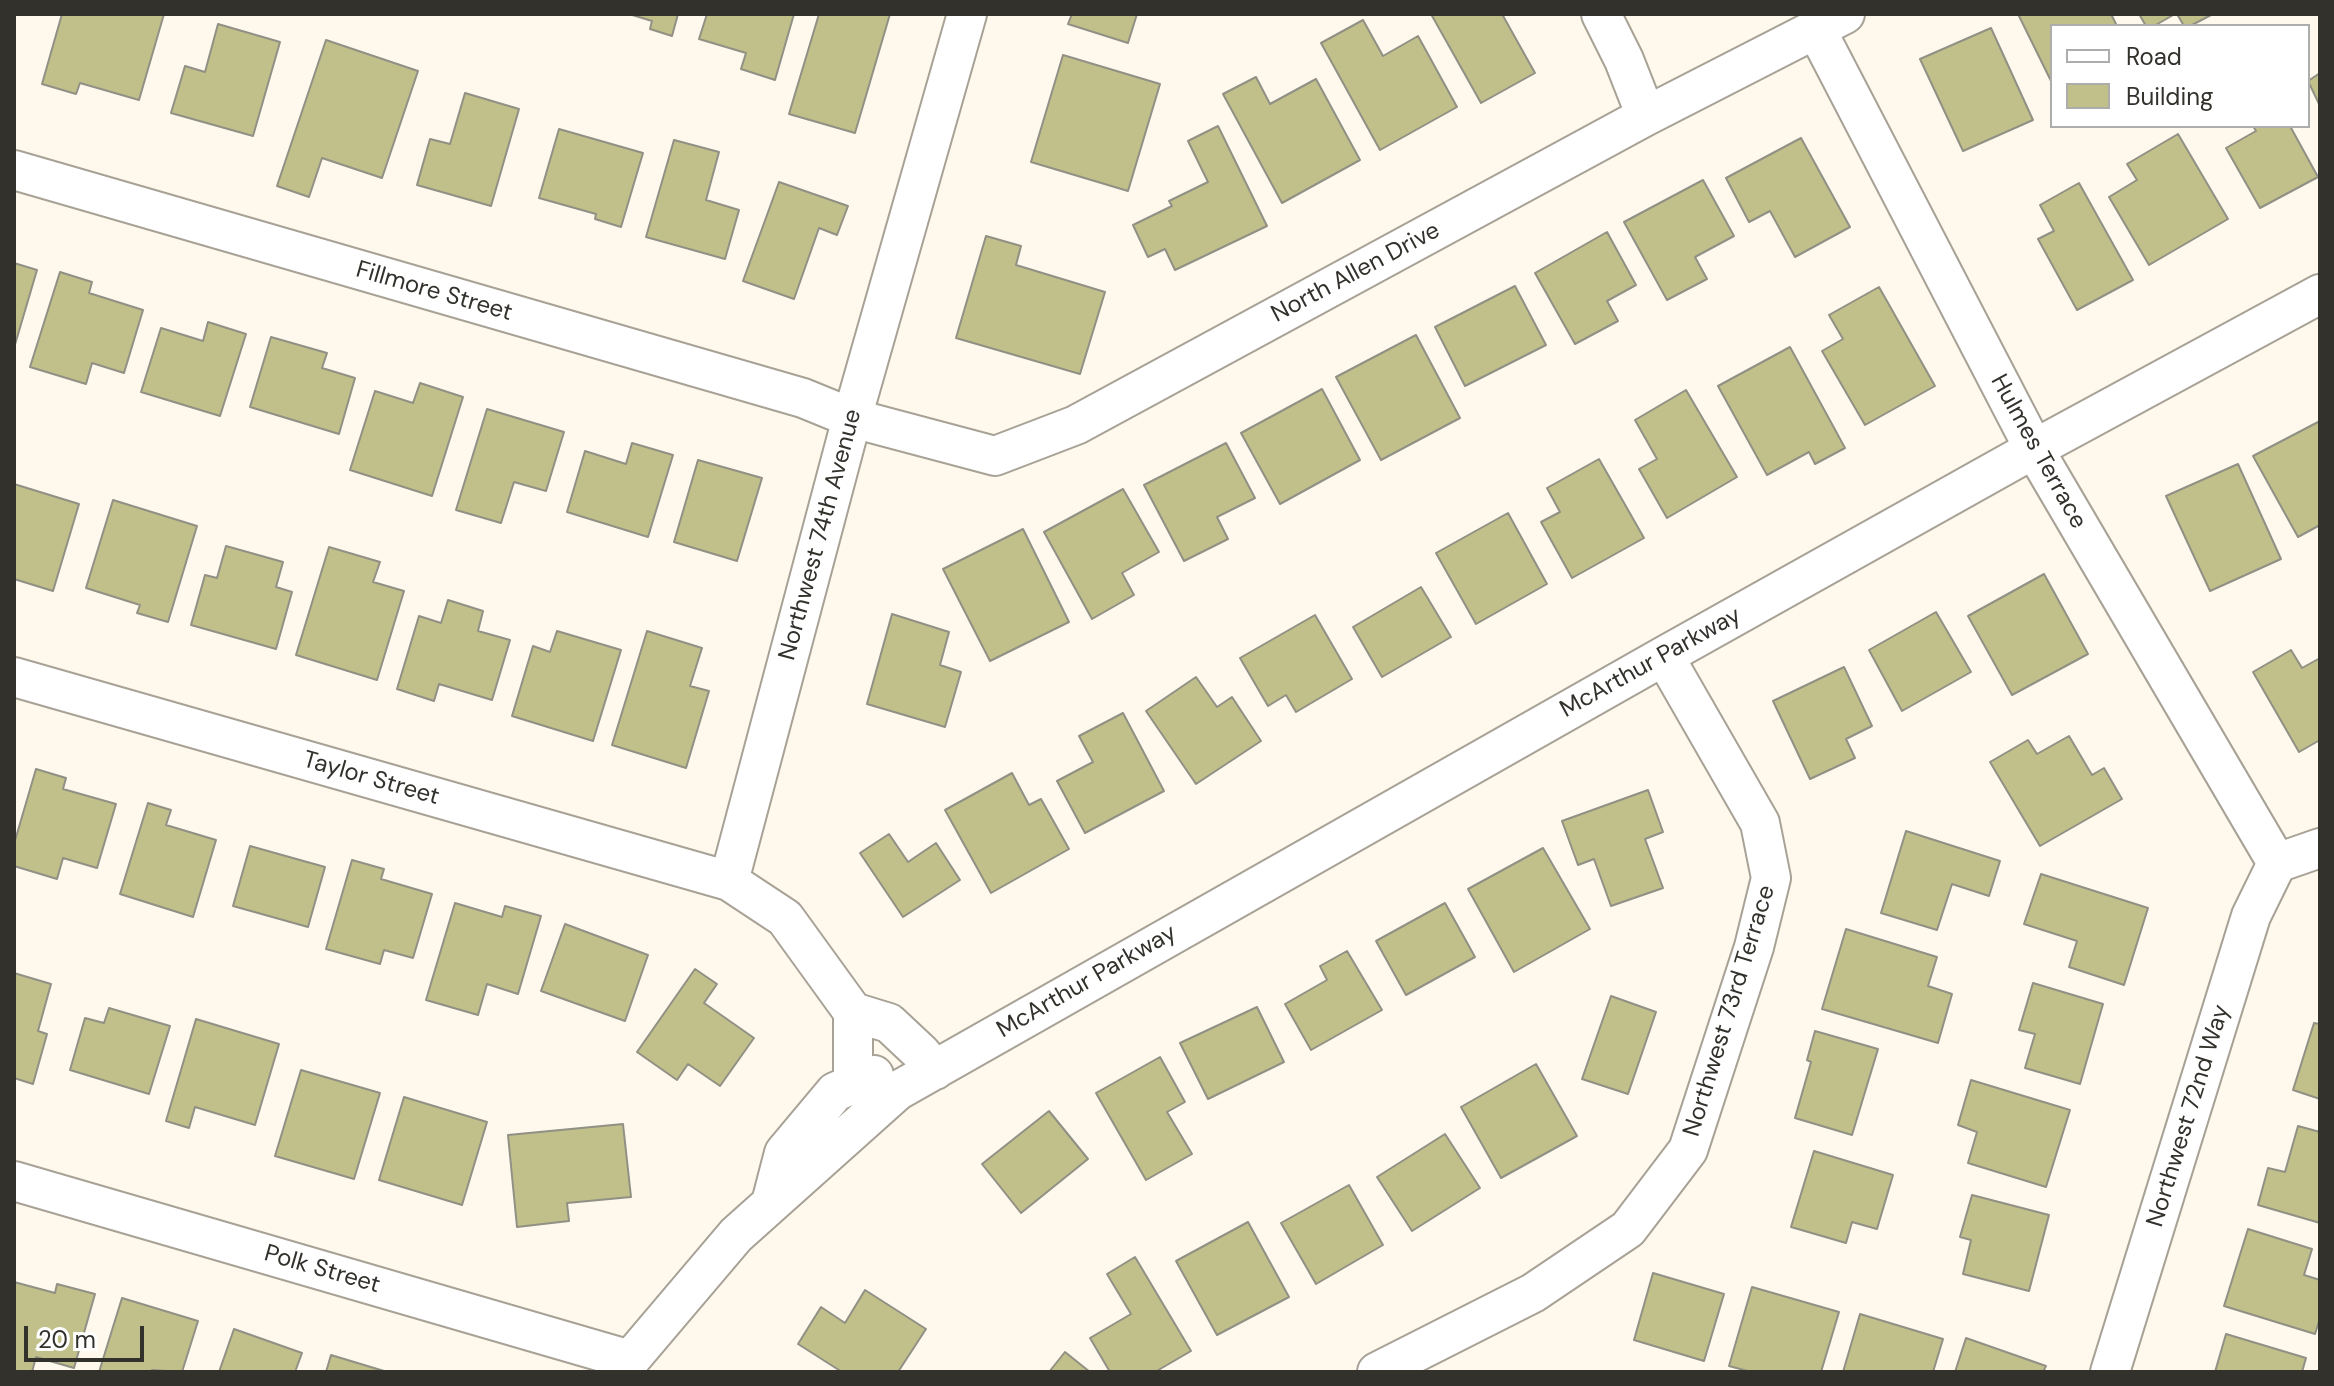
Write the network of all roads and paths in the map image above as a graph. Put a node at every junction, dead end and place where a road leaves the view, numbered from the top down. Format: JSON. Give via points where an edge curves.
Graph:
{"nodes":[{"id":1,"x":967,"y":14,"type":"edge"},
{"id":2,"x":1601,"y":14,"type":"edge"},
{"id":3,"x":1831,"y":22,"type":"edge"},
{"id":4,"x":1646,"y":116,"type":"junction"},
{"id":5,"x":14,"y":170,"type":"edge"},
{"id":6,"x":2320,"y":294,"type":"edge"},
{"id":7,"x":852,"y":418,"type":"junction"},
{"id":8,"x":2034,"y":449,"type":"junction"},
{"id":9,"x":1664,"y":656,"type":"junction"},
{"id":10,"x":14,"y":677,"type":"edge"},
{"id":11,"x":2320,"y":848,"type":"edge"},
{"id":12,"x":2277,"y":863,"type":"junction"},
{"id":13,"x":729,"y":881,"type":"junction"},
{"id":14,"x":853,"y":1012,"type":"junction"},
{"id":15,"x":928,"y":1062,"type":"junction"},
{"id":16,"x":853,"y":1084,"type":"junction"},
{"id":17,"x":14,"y":1181,"type":"edge"},
{"id":18,"x":771,"y":1203,"type":"junction"},
{"id":19,"x":628,"y":1366,"type":"edge"},
{"id":20,"x":1396,"y":1369,"type":"edge"},
{"id":21,"x":2110,"y":1372,"type":"edge"}],
"edges":[{"from":1,"to":7,"type":"street","name":"Northwest 74th Avenue"},
{"from":2,"to":4,"type":"street"},
{"from":3,"to":4,"type":"street","name":"North Allen Drive"},
{"from":3,"to":8,"type":"street","name":"Hulmes Terrace"},
{"from":4,"to":7,"type":"street","name":"North Allen Drive","via":[[1076,425],[995,456]]},
{"from":5,"to":7,"type":"street","name":"Fillmore Street","via":[[803,398]]},
{"from":6,"to":8,"type":"street","name":"McArthur Parkway"},
{"from":7,"to":13,"type":"street","name":"Northwest 74th Avenue"},
{"from":8,"to":9,"type":"street","name":"McArthur Parkway"},
{"from":8,"to":12,"type":"street","name":"Hulmes Terrace"},
{"from":9,"to":15,"type":"street","name":"McArthur Parkway","via":[[987,1040]]},
{"from":9,"to":20,"type":"street","name":"Northwest 73rd Terrace","via":[[1760,823],[1771,878],[1688,1150],[1628,1229],[1533,1293]]},
{"from":10,"to":13,"type":"street","name":"Taylor Street"},
{"from":11,"to":12,"type":"street"},
{"from":12,"to":21,"type":"street","name":"Northwest 72nd Way","via":[[2251,916]]},
{"from":13,"to":14,"type":"street","via":[[785,918]]},
{"from":14,"to":15,"type":"street","via":[[889,1023]]},
{"from":14,"to":16,"type":"street"},
{"from":15,"to":16,"type":"street","name":"McArthur Parkway"},
{"from":15,"to":18,"type":"street","name":"McArthur Parkway"},
{"from":16,"to":18,"type":"street","name":"McArthur Parkway","via":[[835,1092],[784,1153]]},
{"from":17,"to":19,"type":"street","name":"Polk Street"},
{"from":18,"to":19,"type":"street","name":"McArthur Parkway","via":[[736,1235]]}]}
